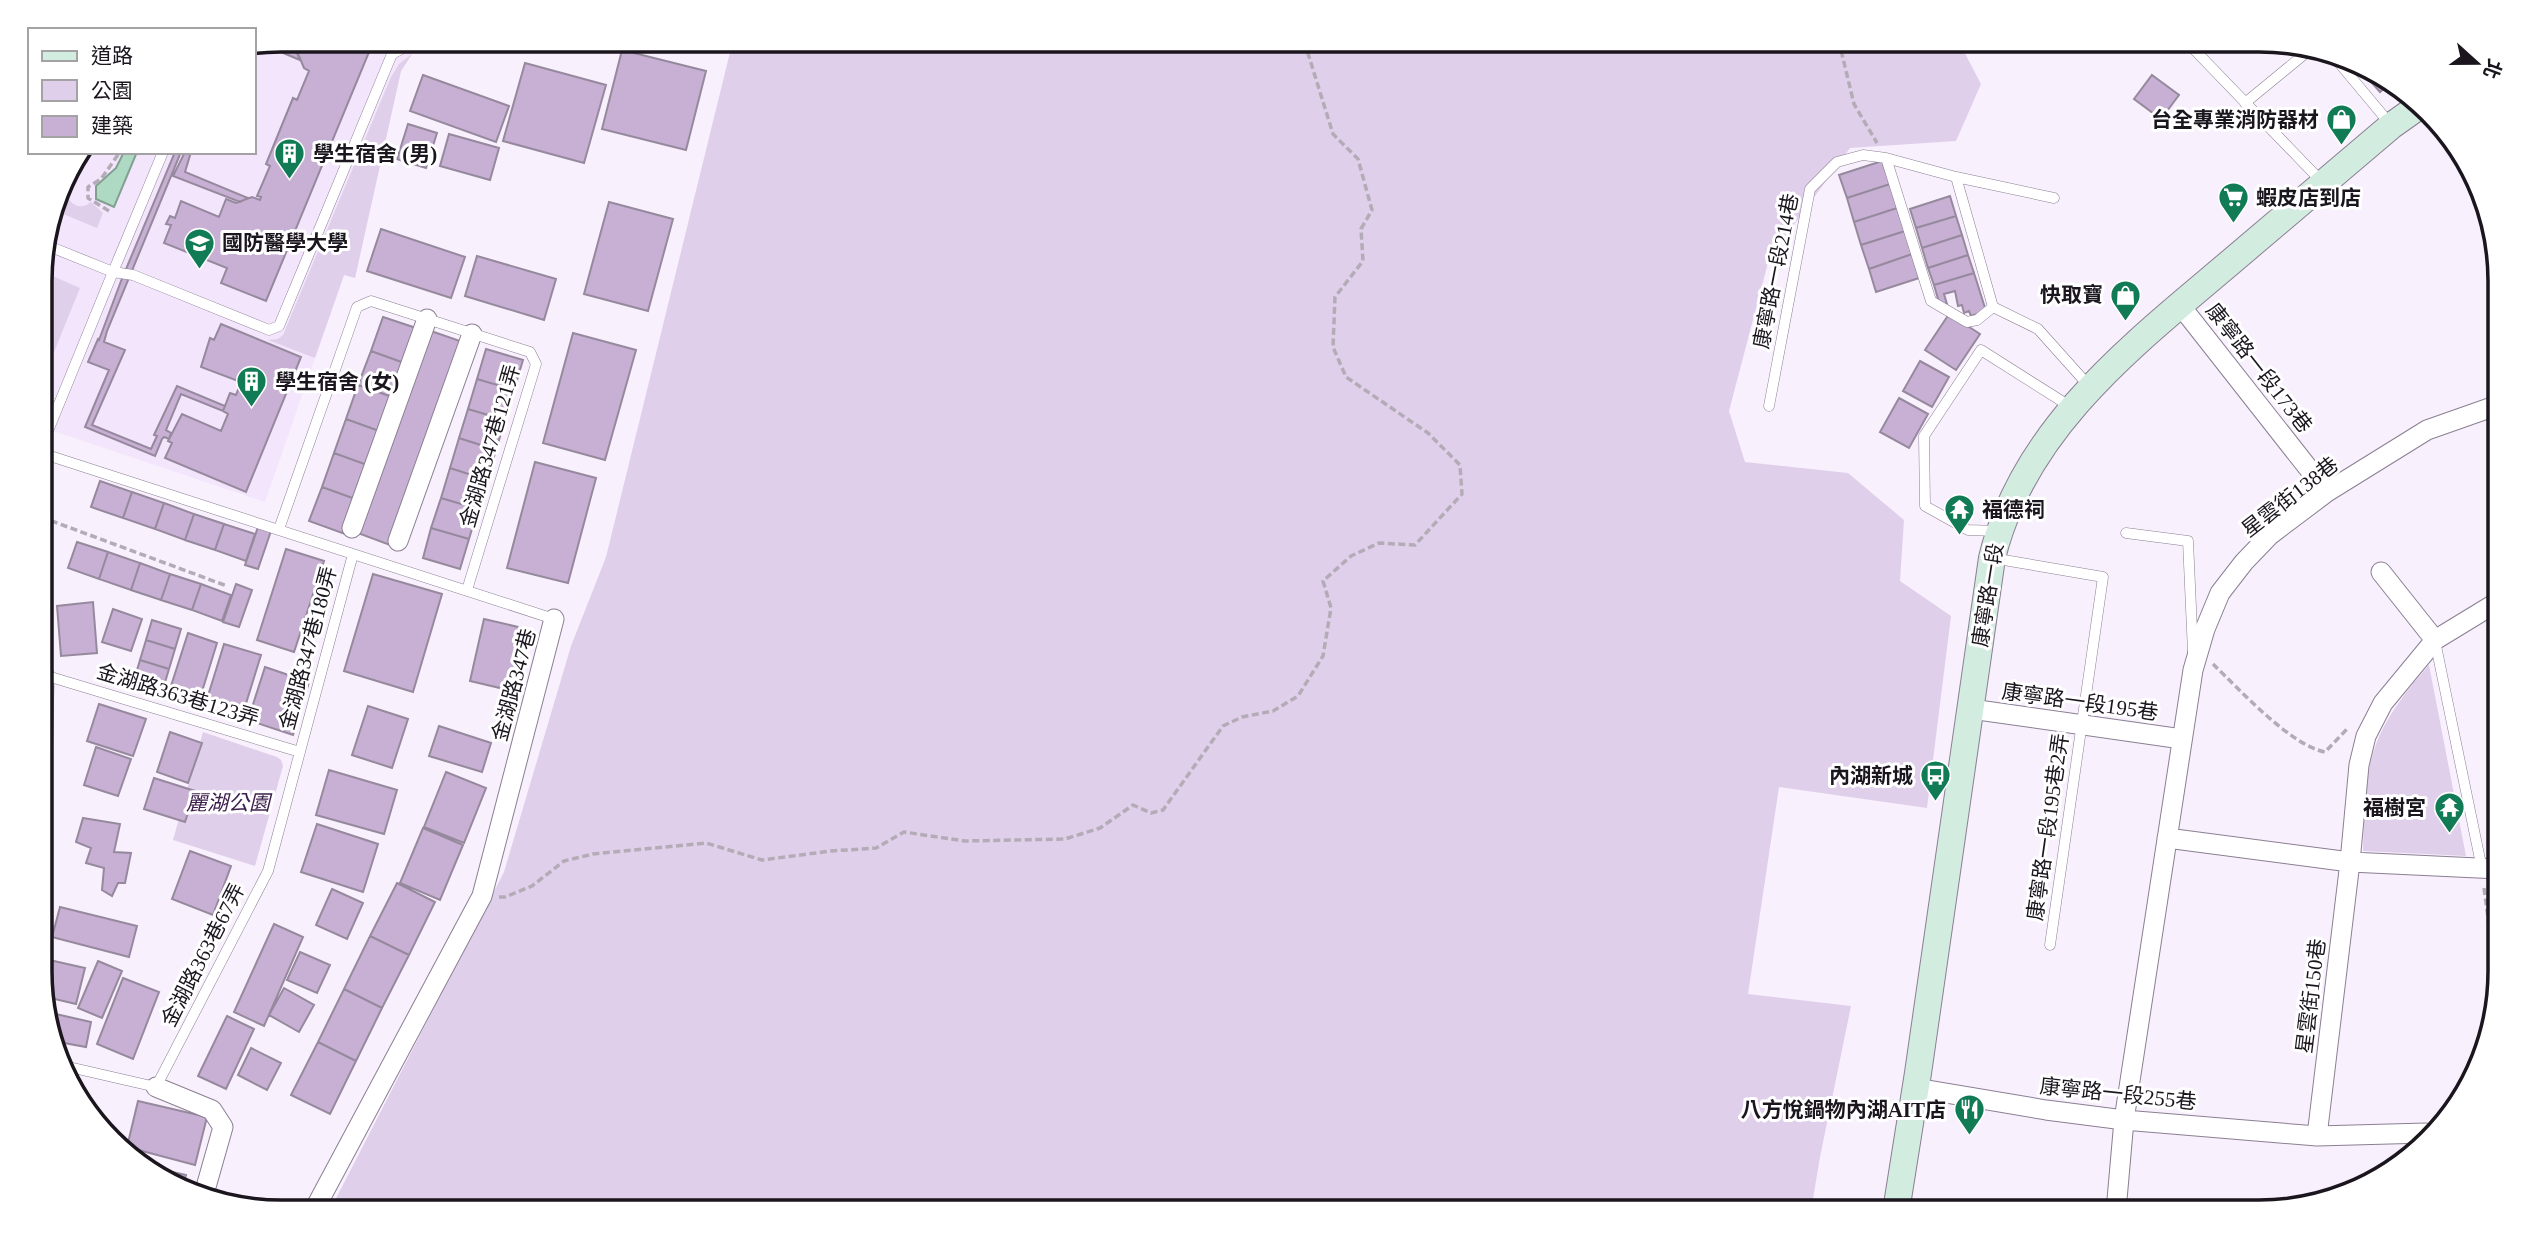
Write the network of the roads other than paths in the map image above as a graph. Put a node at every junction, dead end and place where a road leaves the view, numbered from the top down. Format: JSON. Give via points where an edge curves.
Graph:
{"nodes":[{"id":1,"x":396,"y":52,"type":"edge"},
{"id":2,"x":2197,"y":52,"type":"edge"},
{"id":3,"x":2301,"y":57,"type":"edge"},
{"id":4,"x":2345,"y":70,"type":"edge"},
{"id":5,"x":2245,"y":103,"type":"junction"},
{"id":6,"x":2411,"y":111,"type":"edge"},
{"id":7,"x":2391,"y":126,"type":"junction"},
{"id":8,"x":162,"y":154,"type":"edge"},
{"id":9,"x":1886,"y":158,"type":"junction"},
{"id":10,"x":1956,"y":177,"type":"junction"},
{"id":11,"x":2323,"y":183,"type":"junction"},
{"id":12,"x":2054,"y":198,"type":"dead end"},
{"id":13,"x":55,"y":249,"type":"edge"},
{"id":14,"x":113,"y":272,"type":"junction"},
{"id":15,"x":2180,"y":304,"type":"junction"},
{"id":16,"x":1993,"y":307,"type":"junction"},
{"id":17,"x":427,"y":319,"type":"junction"},
{"id":18,"x":472,"y":334,"type":"junction"},
{"id":19,"x":2089,"y":387,"type":"junction"},
{"id":20,"x":1769,"y":406,"type":"dead end"},
{"id":21,"x":2071,"y":408,"type":"junction"},
{"id":22,"x":2488,"y":409,"type":"edge"},
{"id":23,"x":53,"y":419,"type":"edge"},
{"id":24,"x":53,"y":457,"type":"edge"},
{"id":25,"x":2327,"y":492,"type":"junction"},
{"id":26,"x":352,"y":528,"type":"dead end"},
{"id":27,"x":279,"y":529,"type":"junction"},
{"id":28,"x":1998,"y":531,"type":"junction"},
{"id":29,"x":2126,"y":533,"type":"dead end"},
{"id":30,"x":398,"y":541,"type":"dead end"},
{"id":31,"x":353,"y":554,"type":"junction"},
{"id":32,"x":1992,"y":558,"type":"junction"},
{"id":33,"x":2381,"y":572,"type":"dead end"},
{"id":34,"x":467,"y":590,"type":"junction"},
{"id":35,"x":2488,"y":608,"type":"edge"},
{"id":36,"x":554,"y":619,"type":"joint"},
{"id":37,"x":2435,"y":640,"type":"junction"},
{"id":38,"x":2193,"y":670,"type":"junction"},
{"id":39,"x":52,"y":678,"type":"edge"},
{"id":40,"x":1971,"y":709,"type":"junction"},
{"id":41,"x":2083,"y":725,"type":"junction"},
{"id":42,"x":2182,"y":739,"type":"junction"},
{"id":43,"x":300,"y":752,"type":"junction"},
{"id":44,"x":2167,"y":838,"type":"junction"},
{"id":45,"x":2488,"y":857,"type":"edge"},
{"id":46,"x":2350,"y":862,"type":"junction"},
{"id":47,"x":2488,"y":869,"type":"edge"},
{"id":48,"x":2050,"y":944,"type":"dead end"},
{"id":49,"x":75,"y":1068,"type":"edge"},
{"id":50,"x":156,"y":1087,"type":"junction"},
{"id":51,"x":1916,"y":1088,"type":"junction"},
{"id":52,"x":2124,"y":1120,"type":"junction"},
{"id":53,"x":2419,"y":1133,"type":"edge"},
{"id":54,"x":2317,"y":1136,"type":"junction"},
{"id":55,"x":206,"y":1186,"type":"edge"},
{"id":56,"x":1898,"y":1199,"type":"edge"},
{"id":57,"x":2117,"y":1199,"type":"edge"},
{"id":58,"x":319,"y":1200,"type":"edge"}],
"edges":[{"from":1,"to":14,"type":"lane","via":[[279,327],[269,330],[133,275]]},
{"from":2,"to":5,"type":"lane"},
{"from":3,"to":5,"type":"lane"},
{"from":4,"to":7,"type":"lane"},
{"from":5,"to":11,"type":"lane"},
{"from":6,"to":7,"type":"street","name":"康寧路一段"},
{"from":7,"to":11,"type":"street","name":"康寧路一段"},
{"from":8,"to":14,"type":"lane"},
{"from":9,"to":10,"type":"lane","name":"康寧路一段214巷"},
{"from":9,"to":16,"type":"lane","via":[[1931,302],[1968,322]]},
{"from":9,"to":20,"type":"lane","name":"康寧路一段214巷","via":[[1863,155],[1836,162],[1810,189]]},
{"from":10,"to":12,"type":"lane","name":"康寧路一段214巷"},
{"from":10,"to":16,"type":"lane"},
{"from":11,"to":15,"type":"street","name":"康寧路一段"},
{"from":13,"to":14,"type":"lane"},
{"from":14,"to":23,"type":"lane"},
{"from":15,"to":19,"type":"street","name":"康寧路一段"},
{"from":15,"to":25,"type":"street","name":"康寧路一段173巷"},
{"from":16,"to":19,"type":"lane","via":[[2038,329]]},
{"from":17,"to":18,"type":"lane","name":"金湖路347巷121弄"},
{"from":17,"to":26,"type":"street"},
{"from":17,"to":27,"type":"lane","name":"金湖路347巷121弄","via":[[372,301],[357,307]]},
{"from":18,"to":30,"type":"street"},
{"from":18,"to":34,"type":"lane","name":"金湖路347巷121弄","via":[[530,352],[536,364]]},
{"from":19,"to":21,"type":"street","name":"康寧路一段"},
{"from":21,"to":28,"type":"street","name":"康寧路一段","via":[[2028,467]]},
{"from":21,"to":28,"type":"lane","via":[[1981,350],[1924,436],[1925,506],[1968,530]]},
{"from":22,"to":25,"type":"street","name":"星雲街138巷","via":[[2427,430]]},
{"from":24,"to":27,"type":"lane","name":"金湖路347巷"},
{"from":25,"to":38,"type":"street","name":"星雲街138巷","via":[[2270,536],[2220,593]]},
{"from":27,"to":31,"type":"lane","name":"金湖路347巷"},
{"from":28,"to":32,"type":"street","name":"康寧路一段"},
{"from":29,"to":38,"type":"lane","via":[[2188,541]]},
{"from":31,"to":34,"type":"lane","name":"金湖路347巷"},
{"from":31,"to":43,"type":"lane","name":"金湖路347巷180弄"},
{"from":32,"to":40,"type":"street","name":"康寧路一段"},
{"from":32,"to":41,"type":"lane","name":"康寧路一段195巷2弄","via":[[2103,577]]},
{"from":33,"to":37,"type":"street"},
{"from":34,"to":36,"type":"lane","name":"金湖路347巷"},
{"from":35,"to":37,"type":"street","name":"星雲街150巷"},
{"from":36,"to":58,"type":"street","name":"金湖路347巷","via":[[482,896]]},
{"from":37,"to":45,"type":"lane"},
{"from":37,"to":46,"type":"street","name":"星雲街150巷","via":[[2383,703],[2367,736],[2359,765]]},
{"from":38,"to":42,"type":"street","name":"星雲街138巷"},
{"from":39,"to":43,"type":"lane","name":"金湖路363巷123弄"},
{"from":40,"to":41,"type":"street","name":"康寧路一段195巷"},
{"from":40,"to":51,"type":"street","name":"康寧路一段"},
{"from":41,"to":42,"type":"street","name":"康寧路一段195巷"},
{"from":41,"to":48,"type":"lane","name":"康寧路一段195巷2弄"},
{"from":42,"to":44,"type":"street","name":"星雲街138巷"},
{"from":43,"to":50,"type":"lane","name":"金湖路363巷67弄","via":[[268,872]]},
{"from":44,"to":46,"type":"street"},
{"from":44,"to":52,"type":"street","name":"星雲街138巷"},
{"from":46,"to":47,"type":"street"},
{"from":46,"to":54,"type":"street","name":"星雲街150巷"},
{"from":49,"to":50,"type":"lane"},
{"from":50,"to":55,"type":"street","via":[[212,1110],[223,1127]]},
{"from":51,"to":52,"type":"street","name":"康寧路一段255巷"},
{"from":51,"to":56,"type":"street","name":"康寧路一段"},
{"from":52,"to":54,"type":"street","name":"康寧路一段255巷"},
{"from":52,"to":57,"type":"street","name":"星雲街138巷"},
{"from":53,"to":54,"type":"street","name":"康寧路一段255巷"}]}
